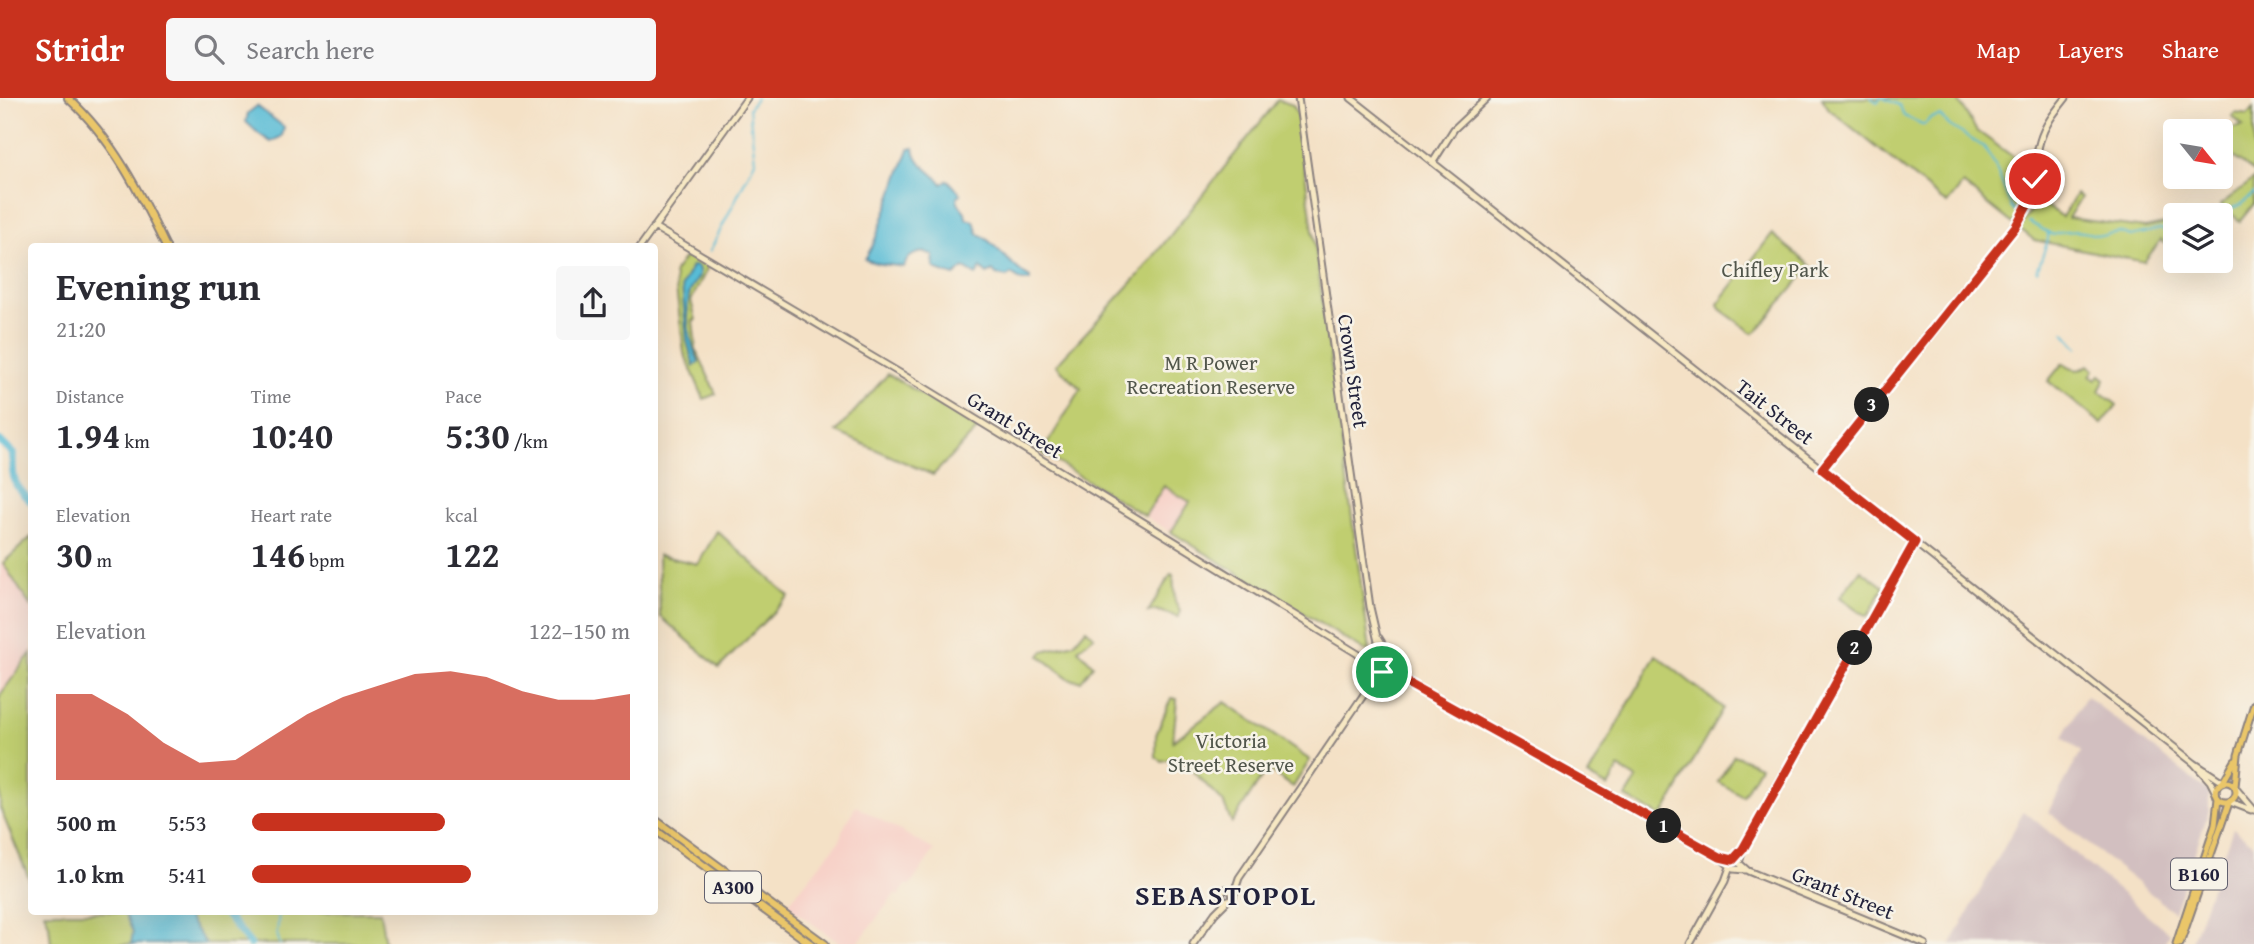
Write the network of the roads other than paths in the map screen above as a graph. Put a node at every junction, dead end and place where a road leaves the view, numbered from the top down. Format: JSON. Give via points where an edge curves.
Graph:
{"nodes":[{"id":1,"x":68,"y":98,"type":"edge"},
{"id":2,"x":747,"y":98,"type":"edge"},
{"id":3,"x":1301,"y":98,"type":"edge"},
{"id":4,"x":1353,"y":98,"type":"edge"},
{"id":5,"x":1487,"y":98,"type":"edge"},
{"id":6,"x":2066,"y":98,"type":"edge"},
{"id":7,"x":1433,"y":162,"type":"junction"},
{"id":8,"x":654,"y":228,"type":"junction"},
{"id":9,"x":164,"y":243,"type":"edge"},
{"id":10,"x":643,"y":243,"type":"edge"},
{"id":11,"x":1822,"y":469,"type":"junction"},
{"id":12,"x":1915,"y":542,"type":"junction"},
{"id":13,"x":1376,"y":632,"type":"junction"},
{"id":14,"x":1358,"y":654,"type":"junction"},
{"id":15,"x":1376,"y":661,"type":"junction"},
{"id":16,"x":1387,"y":665,"type":"junction"},
{"id":17,"x":1374,"y":669,"type":"junction"},
{"id":18,"x":1382,"y":673,"type":"junction"},
{"id":19,"x":1402,"y":680,"type":"junction"},
{"id":20,"x":1367,"y":690,"type":"junction"},
{"id":21,"x":2254,"y":704,"type":"edge"},
{"id":22,"x":2238,"y":755,"type":"junction"},
{"id":23,"x":2194,"y":763,"type":"junction"},
{"id":24,"x":2223,"y":782,"type":"junction"},
{"id":25,"x":2235,"y":788,"type":"junction"},
{"id":26,"x":2217,"y":796,"type":"junction"},
{"id":27,"x":2229,"y":802,"type":"junction"},
{"id":28,"x":2254,"y":811,"type":"edge"},
{"id":29,"x":658,"y":822,"type":"edge"},
{"id":30,"x":658,"y":832,"type":"edge"},
{"id":31,"x":1734,"y":865,"type":"junction"},
{"id":32,"x":1239,"y":878,"type":"junction"},
{"id":33,"x":1226,"y":889,"type":"junction"},
{"id":34,"x":1233,"y":895,"type":"junction"},
{"id":35,"x":1221,"y":897,"type":"junction"},
{"id":36,"x":1227,"y":901,"type":"junction"},
{"id":37,"x":1215,"y":913,"type":"junction"},
{"id":38,"x":811,"y":944,"type":"edge"},
{"id":39,"x":825,"y":944,"type":"edge"},
{"id":40,"x":1193,"y":944,"type":"edge"},
{"id":41,"x":1690,"y":944,"type":"edge"},
{"id":42,"x":1926,"y":944,"type":"edge"},
{"id":43,"x":2178,"y":944,"type":"edge"}],
"edges":[{"from":1,"to":9,"type":"highway","via":[[103,134]]},
{"from":2,"to":8,"type":"street"},
{"from":3,"to":13,"type":"street","name":"Crown Street"},
{"from":4,"to":7,"type":"street","name":"Tait Street"},
{"from":5,"to":7,"type":"street","via":[[1454,129]]},
{"from":6,"to":11,"type":"street","via":[[2040,138],[2032,194],[2022,218]]},
{"from":7,"to":11,"type":"street","name":"Tait Street"},
{"from":8,"to":10,"type":"street"},
{"from":8,"to":14,"type":"street","name":"Grant Street"},
{"from":11,"to":12,"type":"street","name":"Tait Street"},
{"from":12,"to":23,"type":"street","name":"Tait Street"},
{"from":12,"to":31,"type":"street"},
{"from":13,"to":15,"type":"street","name":"Crown Street"},
{"from":13,"to":16,"type":"street","name":"Crown Street"},
{"from":14,"to":15,"type":"street","name":"Grant Street"},
{"from":14,"to":17,"type":"street","name":"Grant Street"},
{"from":15,"to":16,"type":"street","name":"Grant Street"},
{"from":15,"to":17,"type":"street"},
{"from":16,"to":18,"type":"street"},
{"from":16,"to":19,"type":"street","name":"Grant Street"},
{"from":17,"to":18,"type":"street","name":"Grant Street"},
{"from":17,"to":20,"type":"street"},
{"from":18,"to":19,"type":"street","name":"Grant Street"},
{"from":18,"to":20,"type":"street"},
{"from":19,"to":31,"type":"street","name":"Grant Street"},
{"from":20,"to":32,"type":"street"},
{"from":21,"to":22,"type":"main road","number":"B160"},
{"from":22,"to":24,"type":"main road","number":"B160"},
{"from":22,"to":25,"type":"main road","number":"B160"},
{"from":23,"to":24,"type":"street","name":"Tait Street"},
{"from":23,"to":26,"type":"street","name":"Tait Street"},
{"from":24,"to":25,"type":"main road"},
{"from":24,"to":26,"type":"main road","number":"B160"},
{"from":25,"to":27,"type":"main road","number":"B160","via":[[2236,796]]},
{"from":25,"to":28,"type":"street"},
{"from":26,"to":27,"type":"main road"},
{"from":26,"to":43,"type":"main road","number":"B160","via":[[2218,811]]},
{"from":27,"to":28,"type":"street"},
{"from":27,"to":43,"type":"main road","number":"B160"},
{"from":29,"to":39,"type":"highway","number":"A300"},
{"from":30,"to":38,"type":"highway","number":"A300"},
{"from":31,"to":41,"type":"street"},
{"from":31,"to":42,"type":"street","name":"Grant Street"},
{"from":32,"to":33,"type":"street"},
{"from":32,"to":34,"type":"street"},
{"from":33,"to":34,"type":"street"},
{"from":33,"to":35,"type":"street"},
{"from":34,"to":36,"type":"street"},
{"from":35,"to":36,"type":"street"},
{"from":35,"to":37,"type":"street"},
{"from":36,"to":37,"type":"street"},
{"from":37,"to":40,"type":"street"}]}
